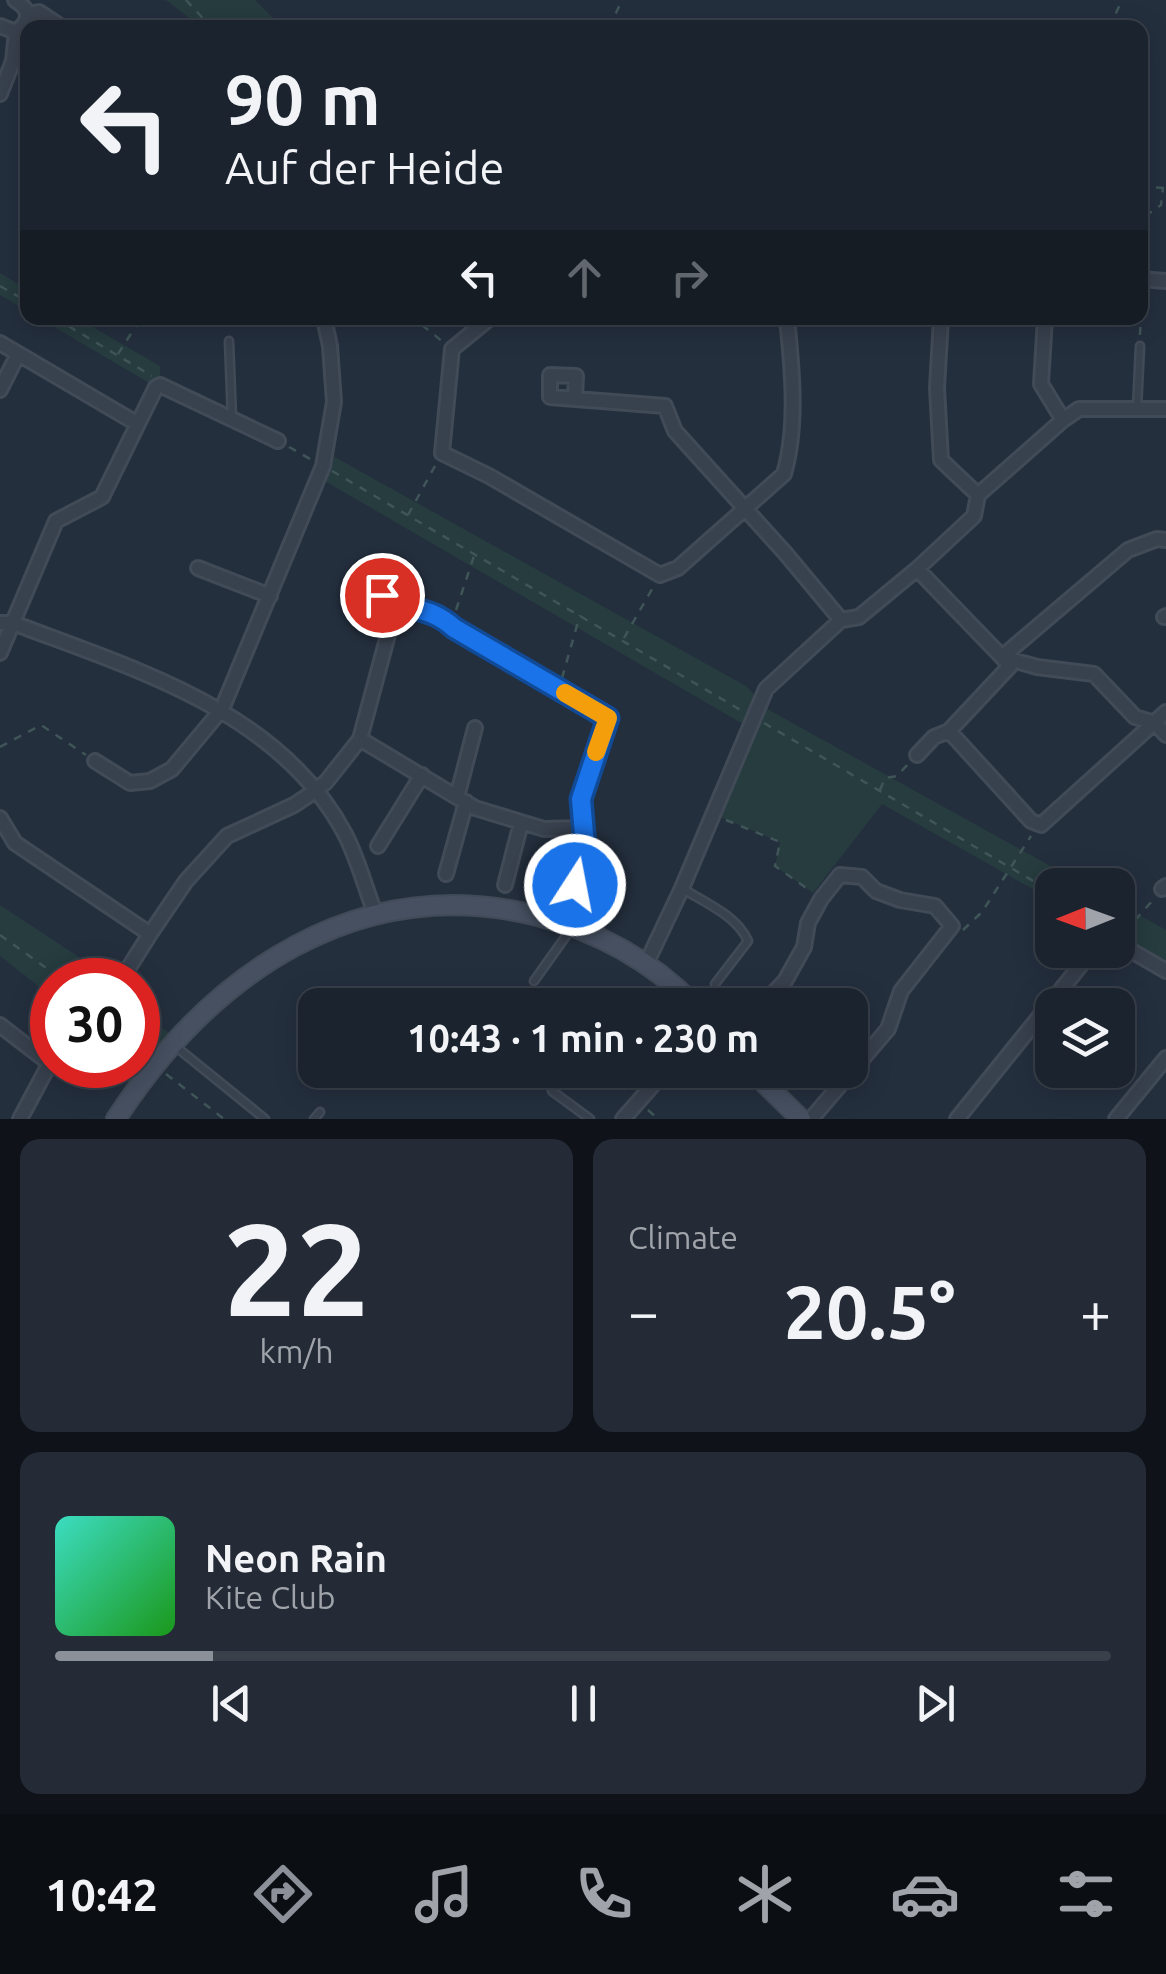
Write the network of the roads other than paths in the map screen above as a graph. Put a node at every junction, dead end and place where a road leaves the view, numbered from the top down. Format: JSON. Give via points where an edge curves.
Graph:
{"nodes":[{"id":1,"x":15,"y":0,"type":"edge"},
{"id":2,"x":28,"y":14,"type":"junction"},
{"id":3,"x":27,"y":20,"type":"edge"},
{"id":4,"x":51,"y":20,"type":"edge"},
{"id":5,"x":0,"y":26,"type":"edge"},
{"id":6,"x":20,"y":29,"type":"edge"},
{"id":7,"x":16,"y":32,"type":"junction"},
{"id":8,"x":0,"y":94,"type":"edge"},
{"id":9,"x":326,"y":325,"type":"edge"},
{"id":10,"x":482,"y":325,"type":"edge"},
{"id":11,"x":788,"y":325,"type":"edge"},
{"id":12,"x":941,"y":325,"type":"edge"},
{"id":13,"x":1044,"y":325,"type":"edge"},
{"id":14,"x":229,"y":341,"type":"dead end"},
{"id":15,"x":0,"y":344,"type":"edge"},
{"id":16,"x":1140,"y":346,"type":"road end"},
{"id":17,"x":18,"y":354,"type":"junction"},
{"id":18,"x":0,"y":390,"type":"edge"},
{"id":19,"x":575,"y":398,"type":"dead end"},
{"id":20,"x":1137,"y":408,"type":"junction"},
{"id":21,"x":1166,"y":409,"type":"edge"},
{"id":22,"x":232,"y":419,"type":"junction"},
{"id":23,"x":1063,"y":420,"type":"junction"},
{"id":24,"x":136,"y":424,"type":"junction"},
{"id":25,"x":278,"y":442,"type":"road end"},
{"id":26,"x":978,"y":495,"type":"junction"},
{"id":27,"x":745,"y":509,"type":"junction"},
{"id":28,"x":1166,"y":540,"type":"edge"},
{"id":29,"x":198,"y":568,"type":"dead end"},
{"id":30,"x":918,"y":569,"type":"junction"},
{"id":31,"x":382,"y":595,"type":"dead end"},
{"id":32,"x":270,"y":596,"type":"junction"},
{"id":33,"x":396,"y":604,"type":"junction"},
{"id":34,"x":841,"y":620,"type":"junction"},
{"id":35,"x":7,"y":623,"type":"edge"},
{"id":36,"x":0,"y":653,"type":"edge"},
{"id":37,"x":1002,"y":657,"type":"junction"},
{"id":38,"x":222,"y":709,"type":"junction"},
{"id":39,"x":1166,"y":712,"type":"edge"},
{"id":40,"x":1156,"y":723,"type":"junction"},
{"id":41,"x":476,"y":728,"type":"dead end"},
{"id":42,"x":949,"y":730,"type":"junction"},
{"id":43,"x":1166,"y":734,"type":"edge"},
{"id":44,"x":360,"y":739,"type":"junction"},
{"id":45,"x":917,"y":755,"type":"road end"},
{"id":46,"x":95,"y":761,"type":"road end"},
{"id":47,"x":422,"y":776,"type":"junction"},
{"id":48,"x":316,"y":790,"type":"junction"},
{"id":49,"x":462,"y":800,"type":"junction"},
{"id":50,"x":0,"y":818,"type":"edge"},
{"id":51,"x":521,"y":823,"type":"junction"},
{"id":52,"x":584,"y":828,"type":"junction"},
{"id":53,"x":378,"y":846,"type":"dead end"},
{"id":54,"x":446,"y":874,"type":"dead end"},
{"id":55,"x":505,"y":885,"type":"dead end"},
{"id":56,"x":682,"y":888,"type":"junction"},
{"id":57,"x":375,"y":913,"type":"junction"},
{"id":58,"x":569,"y":925,"type":"junction"},
{"id":59,"x":150,"y":934,"type":"junction"},
{"id":60,"x":1135,"y":953,"type":"edge"},
{"id":61,"x":134,"y":958,"type":"edge"},
{"id":62,"x":646,"y":964,"type":"junction"},
{"id":63,"x":1079,"y":968,"type":"edge"},
{"id":64,"x":1166,"y":971,"type":"edge"},
{"id":65,"x":534,"y":981,"type":"dead end"},
{"id":66,"x":714,"y":984,"type":"dead end"},
{"id":67,"x":678,"y":988,"type":"edge"},
{"id":68,"x":778,"y":988,"type":"edge"},
{"id":69,"x":0,"y":1025,"type":"edge"},
{"id":70,"x":174,"y":1045,"type":"junction"},
{"id":71,"x":30,"y":1046,"type":"edge"},
{"id":72,"x":868,"y":1052,"type":"edge"},
{"id":73,"x":1166,"y":1058,"type":"edge"},
{"id":74,"x":37,"y":1088,"type":"edge"},
{"id":75,"x":650,"y":1088,"type":"edge"},
{"id":76,"x":769,"y":1088,"type":"edge"},
{"id":77,"x":838,"y":1088,"type":"edge"},
{"id":78,"x":552,"y":1092,"type":"dead end"},
{"id":79,"x":20,"y":1119,"type":"edge"},
{"id":80,"x":116,"y":1119,"type":"edge"},
{"id":81,"x":265,"y":1119,"type":"edge"},
{"id":82,"x":590,"y":1119,"type":"edge"},
{"id":83,"x":623,"y":1119,"type":"edge"},
{"id":84,"x":800,"y":1119,"type":"edge"},
{"id":85,"x":811,"y":1119,"type":"edge"},
{"id":86,"x":957,"y":1119,"type":"edge"},
{"id":87,"x":1116,"y":1119,"type":"edge"}],
"edges":[{"from":1,"to":2,"type":"street"},
{"from":2,"to":3,"type":"street"},
{"from":2,"to":4,"type":"street"},
{"from":5,"to":7,"type":"street"},
{"from":6,"to":7,"type":"street"},
{"from":7,"to":8,"type":"street"},
{"from":9,"to":32,"type":"street","via":[[334,402],[323,466]]},
{"from":10,"to":27,"type":"street","via":[[452,350],[442,453],[660,576]]},
{"from":11,"to":27,"type":"street","via":[[790,452],[784,474]]},
{"from":12,"to":26,"type":"street","via":[[942,460]]},
{"from":13,"to":23,"type":"street","via":[[1040,384]]},
{"from":14,"to":22,"type":"lane"},
{"from":15,"to":17,"type":"street"},
{"from":16,"to":20,"type":"lane"},
{"from":17,"to":18,"type":"street"},
{"from":17,"to":24,"type":"street"},
{"from":19,"to":27,"type":"street","via":[[665,406],[675,431]]},
{"from":20,"to":21,"type":"street"},
{"from":20,"to":23,"type":"street","via":[[1079,409]]},
{"from":22,"to":24,"type":"street","via":[[160,384]]},
{"from":22,"to":25,"type":"street"},
{"from":23,"to":26,"type":"street"},
{"from":24,"to":35,"type":"street","via":[[102,496],[56,521]]},
{"from":26,"to":30,"type":"street","via":[[974,516]]},
{"from":27,"to":34,"type":"street"},
{"from":28,"to":37,"type":"street","via":[[1128,550]]},
{"from":29,"to":32,"type":"street"},
{"from":30,"to":34,"type":"street","via":[[860,617]]},
{"from":30,"to":37,"type":"street"},
{"from":31,"to":33,"type":"street"},
{"from":32,"to":38,"type":"street"},
{"from":33,"to":44,"type":"street"},
{"from":33,"to":52,"type":"street","via":[[438,614],[608,718],[581,799]]},
{"from":34,"to":56,"type":"street","via":[[766,689]]},
{"from":35,"to":36,"type":"street"},
{"from":35,"to":38,"type":"street"},
{"from":37,"to":40,"type":"street","via":[[1094,674],[1135,717]]},
{"from":37,"to":42,"type":"street","via":[[1010,666]]},
{"from":38,"to":46,"type":"street","via":[[172,770],[150,781],[130,782]]},
{"from":38,"to":48,"type":"street"},
{"from":39,"to":40,"type":"street"},
{"from":40,"to":42,"type":"street","via":[[1041,826]]},
{"from":40,"to":43,"type":"street"},
{"from":41,"to":49,"type":"street"},
{"from":42,"to":45,"type":"street"},
{"from":44,"to":47,"type":"street"},
{"from":44,"to":48,"type":"street"},
{"from":47,"to":49,"type":"street"},
{"from":47,"to":53,"type":"street"},
{"from":48,"to":57,"type":"street","via":[[344,833]]},
{"from":48,"to":59,"type":"street","via":[[227,836]]},
{"from":49,"to":51,"type":"street"},
{"from":49,"to":54,"type":"street"},
{"from":50,"to":59,"type":"street","via":[[15,843]]},
{"from":51,"to":52,"type":"street"},
{"from":51,"to":55,"type":"street"},
{"from":52,"to":58,"type":"street"},
{"from":56,"to":62,"type":"street"},
{"from":56,"to":66,"type":"lane","via":[[732,920],[748,942]]},
{"from":57,"to":58,"type":"street","via":[[475,905]]},
{"from":57,"to":70,"type":"street","via":[[327,929],[243,978]]},
{"from":58,"to":62,"type":"street"},
{"from":58,"to":65,"type":"lane"},
{"from":59,"to":61,"type":"street"},
{"from":60,"to":64,"type":"street"},
{"from":62,"to":67,"type":"street"},
{"from":63,"to":86,"type":"street"},
{"from":68,"to":72,"type":"street","via":[[804,947],[808,922],[840,875],[862,877],[900,900],[935,906],[952,926],[902,992],[888,1029]]},
{"from":69,"to":71,"type":"street"},
{"from":70,"to":80,"type":"street"},
{"from":70,"to":81,"type":"lane"},
{"from":73,"to":87,"type":"street"},
{"from":74,"to":79,"type":"street"},
{"from":75,"to":83,"type":"street"},
{"from":76,"to":84,"type":"street"},
{"from":77,"to":85,"type":"street"},
{"from":78,"to":82,"type":"lane"}]}
